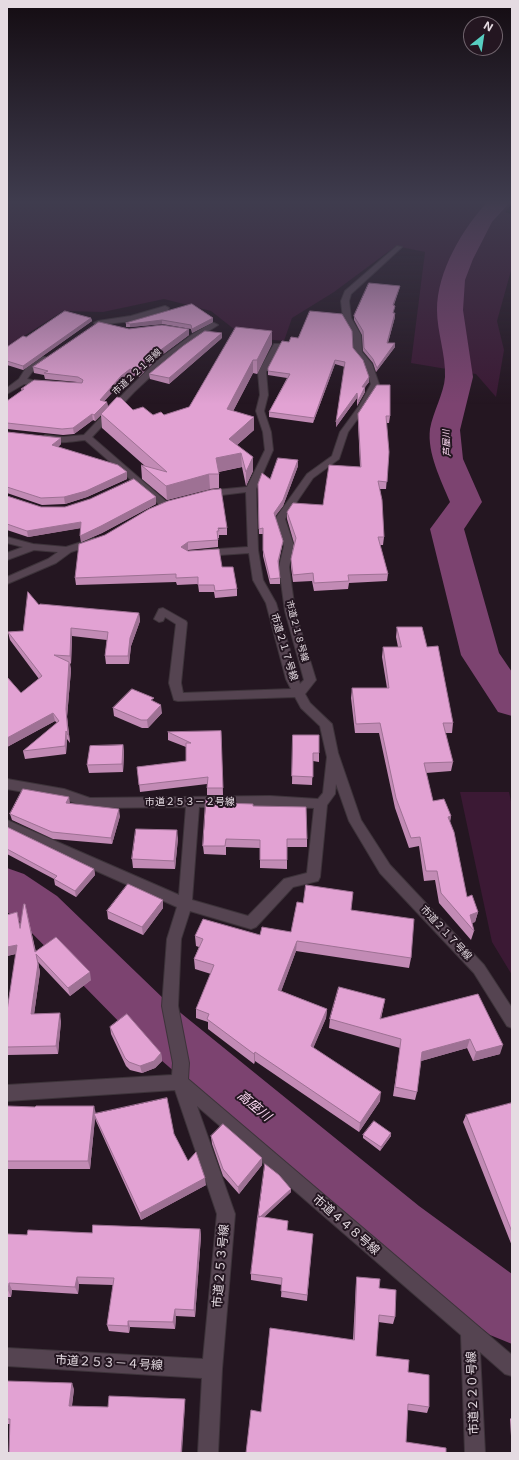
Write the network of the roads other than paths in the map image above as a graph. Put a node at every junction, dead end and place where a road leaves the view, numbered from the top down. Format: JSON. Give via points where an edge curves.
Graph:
{"nodes":[{"id":1,"x":375,"y":268,"type":"edge"},
{"id":2,"x":165,"y":308,"type":"dead end"},
{"id":3,"x":214,"y":325,"type":"edge"},
{"id":4,"x":124,"y":329,"type":"edge"},
{"id":5,"x":277,"y":346,"type":"dead end"},
{"id":6,"x":54,"y":353,"type":"edge"},
{"id":7,"x":22,"y":381,"type":"junction"},
{"id":8,"x":36,"y":382,"type":"edge"},
{"id":9,"x":7,"y":392,"type":"edge"},
{"id":10,"x":87,"y":437,"type":"junction"},
{"id":11,"x":37,"y":438,"type":"edge"},
{"id":12,"x":251,"y":489,"type":"junction"},
{"id":13,"x":195,"y":497,"type":"edge"},
{"id":14,"x":152,"y":510,"type":"edge"},
{"id":15,"x":107,"y":535,"type":"edge"},
{"id":16,"x":7,"y":540,"type":"edge"},
{"id":17,"x":34,"y":546,"type":"junction"},
{"id":18,"x":67,"y":550,"type":"junction"},
{"id":19,"x":253,"y":550,"type":"junction"},
{"id":20,"x":196,"y":553,"type":"edge"},
{"id":21,"x":7,"y":557,"type":"edge"},
{"id":22,"x":7,"y":581,"type":"edge"},
{"id":23,"x":159,"y":619,"type":"dead end"},
{"id":24,"x":300,"y":693,"type":"junction"},
{"id":25,"x":332,"y":753,"type":"junction"},
{"id":26,"x":7,"y":784,"type":"edge"},
{"id":27,"x":193,"y":803,"type":"junction"},
{"id":28,"x":321,"y":804,"type":"junction"},
{"id":29,"x":185,"y":904,"type":"junction"},
{"id":30,"x":512,"y":1021,"type":"edge"},
{"id":31,"x":180,"y":1082,"type":"junction"},
{"id":32,"x":7,"y":1092,"type":"edge"},
{"id":33,"x":470,"y":1332,"type":"junction"},
{"id":34,"x":7,"y":1357,"type":"edge"},
{"id":35,"x":512,"y":1367,"type":"edge"},
{"id":36,"x":212,"y":1369,"type":"junction"},
{"id":37,"x":208,"y":1453,"type":"edge"},
{"id":38,"x":475,"y":1453,"type":"edge"}],
"edges":[{"from":1,"to":24,"type":"street","name":"市道２１８号線","via":[[348,293],[345,301],[347,318],[357,335],[358,352],[368,364],[376,384],[364,406],[344,432],[336,456],[310,476],[280,519],[289,546],[284,568],[290,611],[310,680]]},
{"from":2,"to":4,"type":"street","via":[[135,319],[97,324]]},
{"from":3,"to":10,"type":"street","name":"市道２２１号線","via":[[176,349],[128,392]]},
{"from":5,"to":12,"type":"street","via":[[262,372],[264,395],[260,411],[267,432],[269,450]]},
{"from":6,"to":7,"type":"street","via":[[29,370]]},
{"from":7,"to":8,"type":"street"},
{"from":7,"to":9,"type":"street"},
{"from":10,"to":11,"type":"street","via":[[63,440]]},
{"from":10,"to":14,"type":"street","via":[[133,481],[169,504]]},
{"from":12,"to":13,"type":"street","via":[[210,492]]},
{"from":12,"to":19,"type":"street","name":"市道２１７号線"},
{"from":15,"to":18,"type":"street"},
{"from":16,"to":17,"type":"street"},
{"from":17,"to":18,"type":"street"},
{"from":17,"to":21,"type":"street"},
{"from":18,"to":22,"type":"street","via":[[52,561]]},
{"from":19,"to":20,"type":"street"},
{"from":19,"to":24,"type":"street","name":"市道２１７号線","via":[[258,580],[271,603],[292,680]]},
{"from":23,"to":24,"type":"street","via":[[163,611],[182,623],[175,683],[178,698]]},
{"from":24,"to":25,"type":"street","name":"市道２１７号線","via":[[305,705],[326,724]]},
{"from":25,"to":28,"type":"street","via":[[329,794]]},
{"from":25,"to":30,"type":"street","name":"市道２１７号線","via":[[355,821],[385,869],[479,969]]},
{"from":26,"to":27,"type":"street","name":"市道２５３－２号線","via":[[64,794],[90,803]]},
{"from":27,"to":28,"type":"street","name":"市道２５３－２号線","via":[[270,801]]},
{"from":27,"to":29,"type":"street"},
{"from":28,"to":29,"type":"street","via":[[313,877],[289,883],[251,923]]},
{"from":29,"to":29,"type":"street","via":[[130,880],[123,876],[7,825],[150,888]]},
{"from":29,"to":31,"type":"street","name":"市道２５３号線","via":[[174,939],[170,1006],[181,1063]]},
{"from":31,"to":32,"type":"street"},
{"from":31,"to":33,"type":"street","name":"市道４４８号線"},
{"from":31,"to":36,"type":"street","name":"市道２５３号線","via":[[226,1214]]},
{"from":33,"to":35,"type":"street","name":"市道４４８号線"},
{"from":33,"to":38,"type":"street","name":"市道２２０号線"},
{"from":34,"to":36,"type":"street","name":"市道２５３－４号線"},
{"from":36,"to":37,"type":"street","name":"市道２５３号線"}]}
